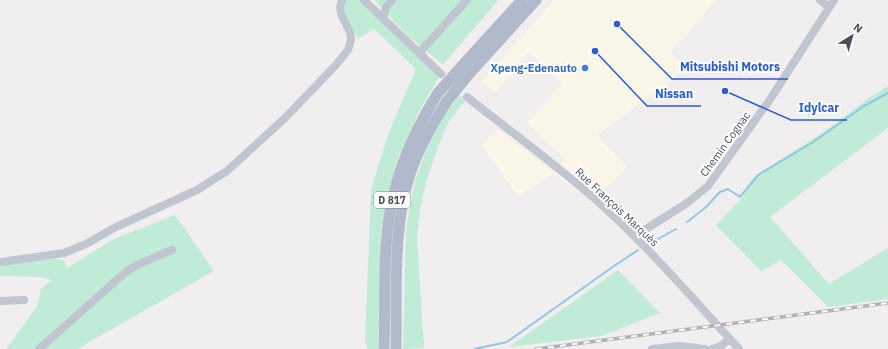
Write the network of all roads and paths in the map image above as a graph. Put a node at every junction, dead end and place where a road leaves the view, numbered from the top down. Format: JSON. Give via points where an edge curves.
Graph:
{"nodes":[{"id":1,"x":342,"y":0,"type":"edge"},
{"id":2,"x":364,"y":0,"type":"edge"},
{"id":3,"x":392,"y":0,"type":"edge"},
{"id":4,"x":467,"y":0,"type":"edge"},
{"id":5,"x":522,"y":0,"type":"edge"},
{"id":6,"x":536,"y":0,"type":"edge"},
{"id":7,"x":820,"y":0,"type":"edge"},
{"id":8,"x":831,"y":4,"type":"edge"},
{"id":9,"x":383,"y":18,"type":"junction"},
{"id":10,"x":419,"y":53,"type":"junction"},
{"id":11,"x":465,"y":70,"type":"junction"},
{"id":12,"x":441,"y":74,"type":"dead end"},
{"id":13,"x":467,"y":97,"type":"dead end"},
{"id":14,"x":635,"y":236,"type":"junction"},
{"id":15,"x":172,"y":250,"type":"dead end"},
{"id":16,"x":0,"y":262,"type":"edge"},
{"id":17,"x":24,"y":300,"type":"dead end"},
{"id":18,"x":0,"y":301,"type":"edge"},
{"id":19,"x":729,"y":339,"type":"junction"},
{"id":20,"x":39,"y":349,"type":"edge"},
{"id":21,"x":384,"y":349,"type":"edge"},
{"id":22,"x":396,"y":349,"type":"edge"},
{"id":23,"x":652,"y":349,"type":"edge"},
{"id":24,"x":705,"y":349,"type":"edge"},
{"id":25,"x":712,"y":349,"type":"edge"},
{"id":26,"x":739,"y":349,"type":"edge"}],
"edges":[{"from":1,"to":16,"type":"street","via":[[341,14],[351,40],[348,50],[284,119],[227,172],[86,244],[64,252]]},
{"from":2,"to":9,"type":"street"},
{"from":3,"to":9,"type":"street","via":[[386,7]]},
{"from":4,"to":10,"type":"street"},
{"from":5,"to":11,"type":"main road","number":"D 817"},
{"from":6,"to":11,"type":"main road","number":"D 817"},
{"from":7,"to":8,"type":"street"},
{"from":8,"to":14,"type":"street","name":"Chemin Cognac","via":[[769,101],[708,186],[687,203]]},
{"from":9,"to":10,"type":"street"},
{"from":10,"to":12,"type":"street"},
{"from":11,"to":21,"type":"main road","number":"D 817","bridge":true,"via":[[438,93],[416,131],[395,186],[387,246]]},
{"from":11,"to":22,"type":"main road","number":"D 817","bridge":true,"via":[[432,124],[419,151],[404,196],[398,256]]},
{"from":13,"to":14,"type":"street","name":"Rue François Marquès","via":[[556,165]]},
{"from":14,"to":19,"type":"street","name":"Rue François Marquès"},
{"from":15,"to":20,"type":"street","via":[[127,271]]},
{"from":17,"to":18,"type":"street"},
{"from":19,"to":25,"type":"street"},
{"from":19,"to":26,"type":"street","name":"Rue François Marquès"},
{"from":23,"to":24,"type":"street","via":[[679,346]]}]}
